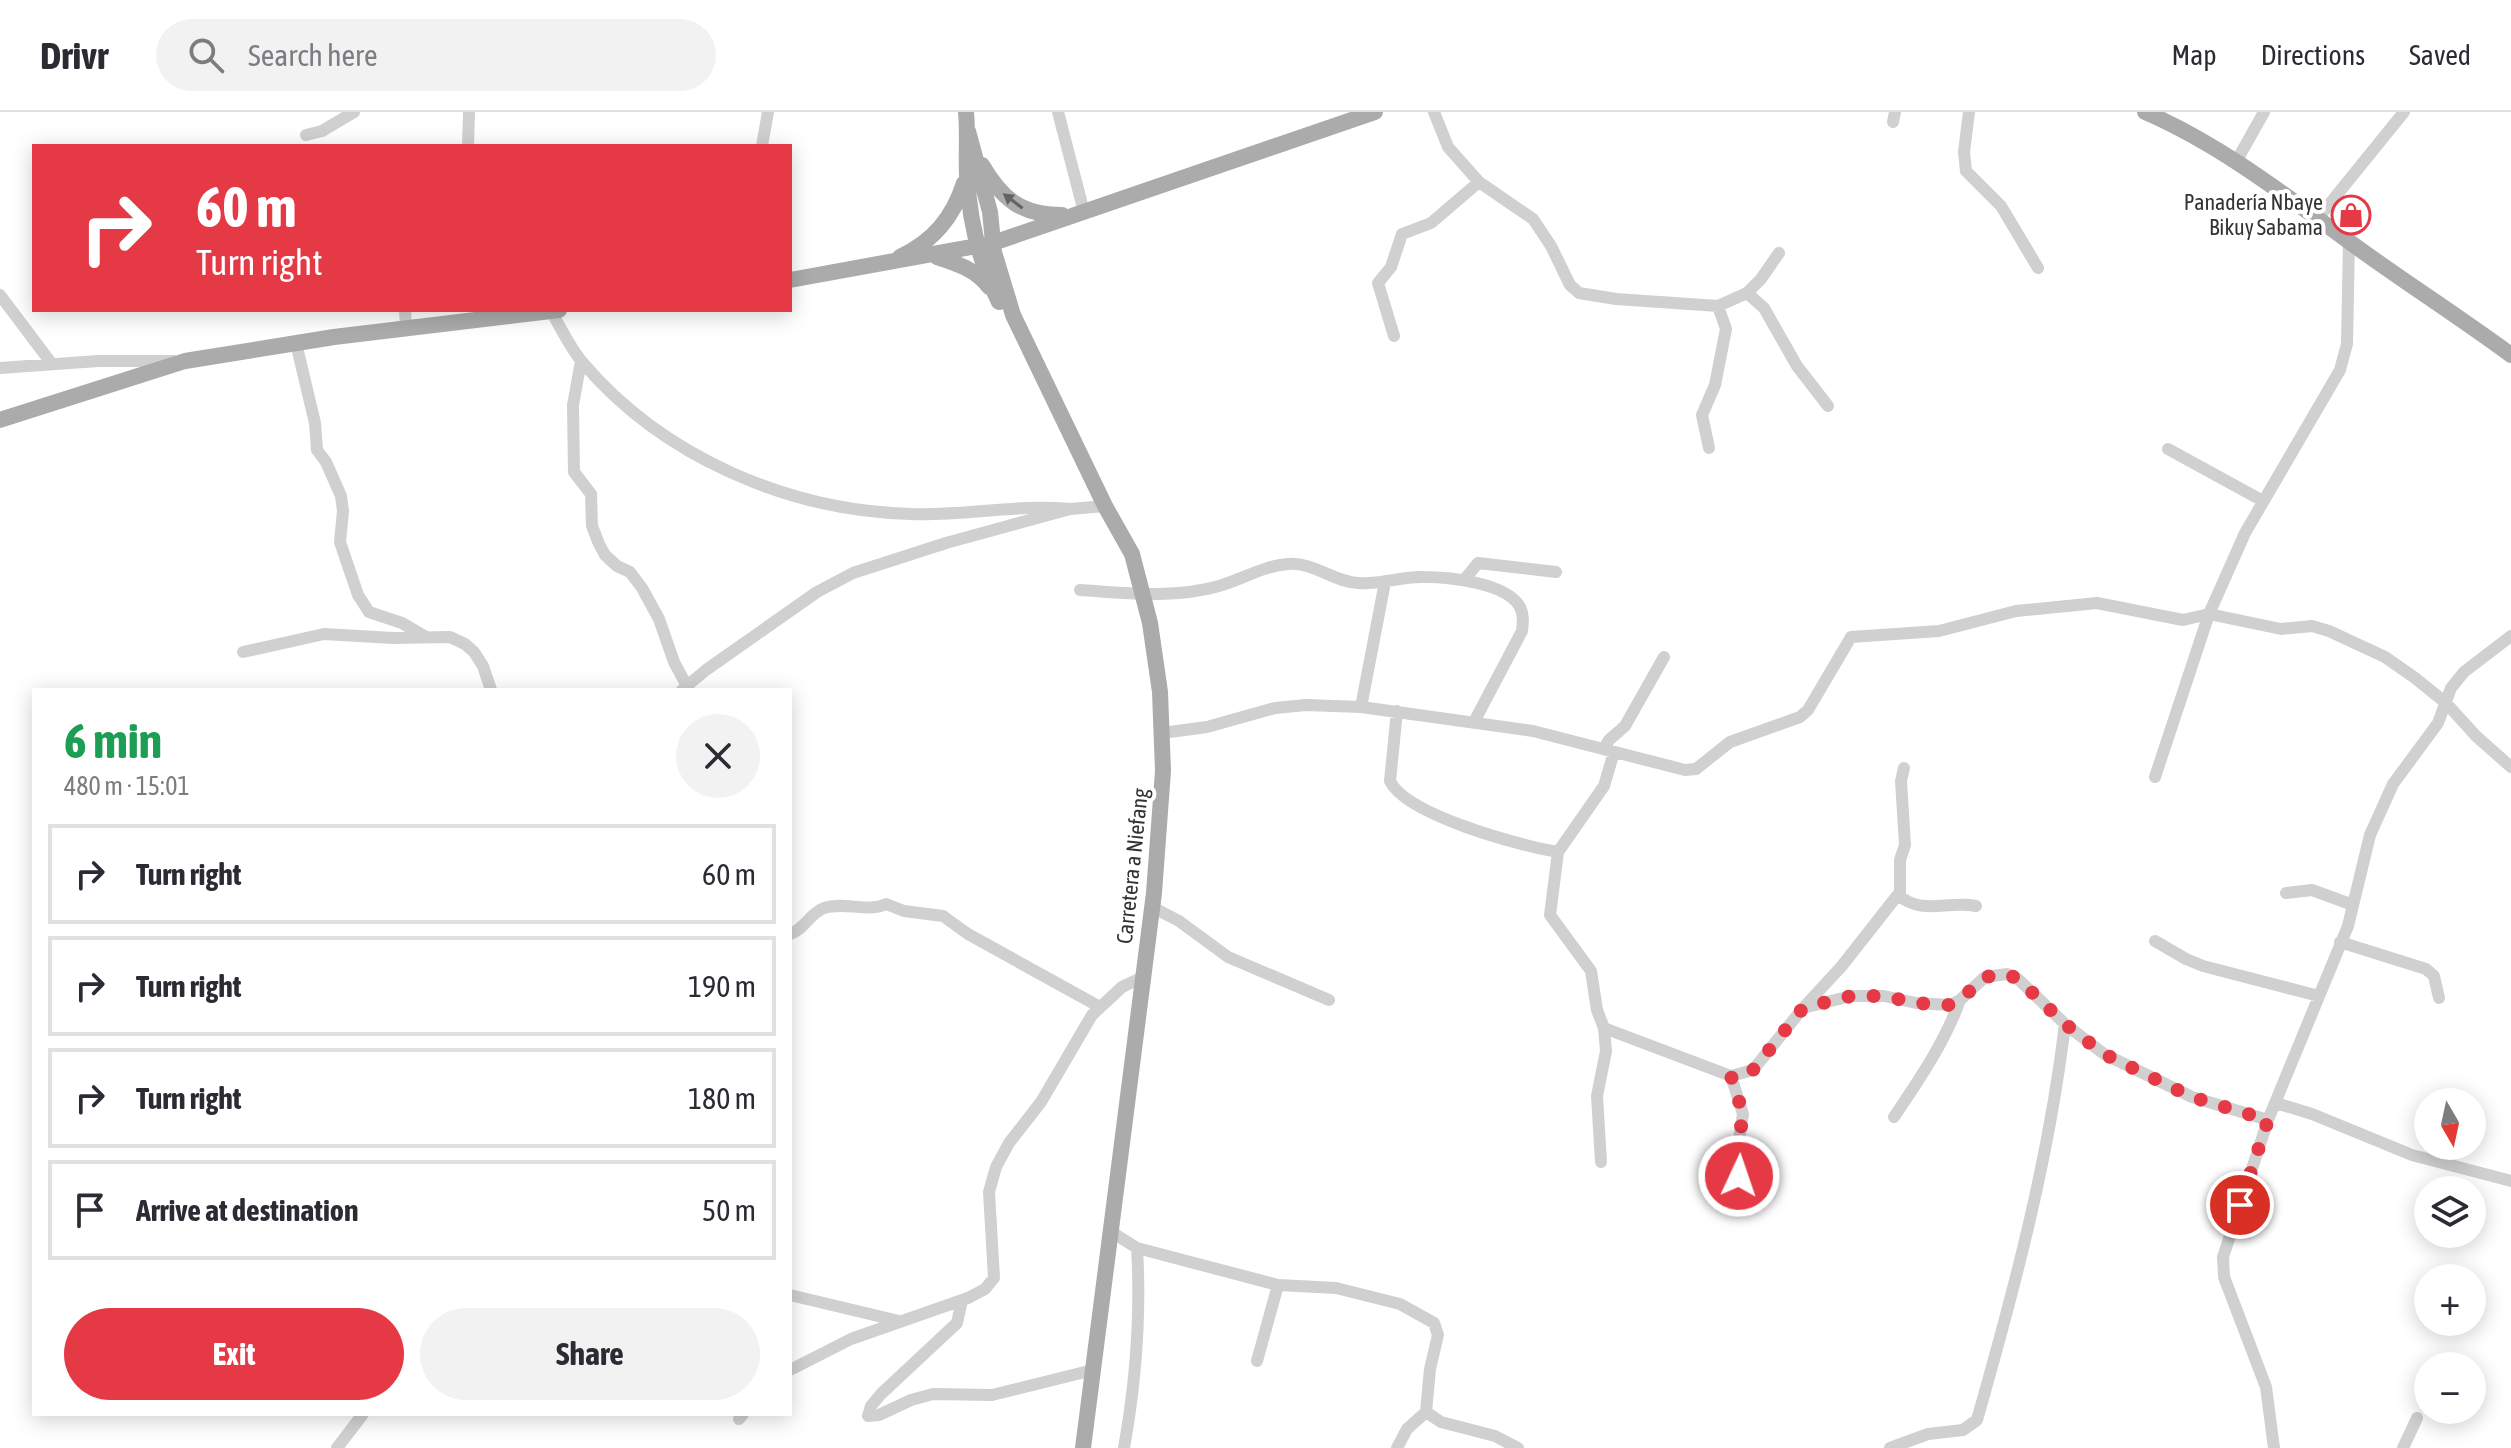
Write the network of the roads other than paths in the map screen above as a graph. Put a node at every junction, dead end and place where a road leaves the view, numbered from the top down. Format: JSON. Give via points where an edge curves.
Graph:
{"nodes":[{"id":1,"x":354,"y":112,"type":"edge"},
{"id":2,"x":469,"y":112,"type":"edge"},
{"id":3,"x":768,"y":112,"type":"edge"},
{"id":4,"x":966,"y":112,"type":"edge"},
{"id":5,"x":1058,"y":112,"type":"edge"},
{"id":6,"x":1375,"y":112,"type":"edge"},
{"id":7,"x":1434,"y":112,"type":"edge"},
{"id":8,"x":1969,"y":112,"type":"edge"},
{"id":9,"x":2145,"y":112,"type":"edge"},
{"id":10,"x":2264,"y":112,"type":"edge"},
{"id":11,"x":2404,"y":112,"type":"edge"},
{"id":12,"x":968,"y":131,"type":"junction"},
{"id":13,"x":306,"y":135,"type":"dead end"},
{"id":14,"x":468,"y":144,"type":"edge"},
{"id":15,"x":762,"y":144,"type":"edge"},
{"id":16,"x":973,"y":148,"type":"junction"},
{"id":17,"x":2236,"y":162,"type":"junction"},
{"id":18,"x":967,"y":174,"type":"junction"},
{"id":19,"x":1479,"y":182,"type":"junction"},
{"id":20,"x":1080,"y":214,"type":"junction"},
{"id":21,"x":2319,"y":217,"type":"junction"},
{"id":22,"x":1017,"y":235,"type":"junction"},
{"id":23,"x":2349,"y":241,"type":"junction"},
{"id":24,"x":985,"y":245,"type":"junction"},
{"id":25,"x":1779,"y":253,"type":"dead end"},
{"id":26,"x":935,"y":256,"type":"junction"},
{"id":27,"x":886,"y":264,"type":"junction"},
{"id":28,"x":2038,"y":268,"type":"dead end"},
{"id":29,"x":998,"y":269,"type":"junction"},
{"id":30,"x":792,"y":280,"type":"edge"},
{"id":31,"x":1747,"y":293,"type":"junction"},
{"id":32,"x":0,"y":295,"type":"edge"},
{"id":33,"x":999,"y":302,"type":"junction"},
{"id":34,"x":1718,"y":306,"type":"junction"},
{"id":35,"x":405,"y":312,"type":"edge"},
{"id":36,"x":542,"y":312,"type":"edge"},
{"id":37,"x":552,"y":312,"type":"edge"},
{"id":38,"x":1013,"y":315,"type":"junction"},
{"id":39,"x":406,"y":328,"type":"junction"},
{"id":40,"x":1394,"y":336,"type":"dead end"},
{"id":41,"x":296,"y":343,"type":"junction"},
{"id":42,"x":2511,"y":355,"type":"edge"},
{"id":43,"x":185,"y":361,"type":"junction"},
{"id":44,"x":581,"y":361,"type":"junction"},
{"id":45,"x":52,"y":364,"type":"junction"},
{"id":46,"x":0,"y":368,"type":"edge"},
{"id":47,"x":1828,"y":406,"type":"dead end"},
{"id":48,"x":0,"y":420,"type":"edge"},
{"id":49,"x":1709,"y":448,"type":"dead end"},
{"id":50,"x":2168,"y":449,"type":"dead end"},
{"id":51,"x":2263,"y":501,"type":"junction"},
{"id":52,"x":1105,"y":506,"type":"junction"},
{"id":53,"x":1070,"y":509,"type":"junction"},
{"id":54,"x":1556,"y":572,"type":"dead end"},
{"id":55,"x":1464,"y":580,"type":"junction"},
{"id":56,"x":1385,"y":582,"type":"junction"},
{"id":57,"x":1080,"y":590,"type":"dead end"},
{"id":58,"x":1144,"y":594,"type":"junction"},
{"id":59,"x":2209,"y":614,"type":"junction"},
{"id":60,"x":2511,"y":636,"type":"edge"},
{"id":61,"x":426,"y":637,"type":"junction"},
{"id":62,"x":243,"y":652,"type":"dead end"},
{"id":63,"x":1664,"y":657,"type":"dead end"},
{"id":64,"x":490,"y":688,"type":"edge"},
{"id":65,"x":686,"y":688,"type":"edge"},
{"id":66,"x":2446,"y":703,"type":"junction"},
{"id":67,"x":1361,"y":707,"type":"junction"},
{"id":68,"x":1397,"y":711,"type":"junction"},
{"id":69,"x":1474,"y":722,"type":"junction"},
{"id":70,"x":1162,"y":733,"type":"junction"},
{"id":71,"x":1609,"y":751,"type":"junction"},
{"id":72,"x":2511,"y":767,"type":"edge"},
{"id":73,"x":1904,"y":768,"type":"dead end"},
{"id":74,"x":2155,"y":777,"type":"dead end"},
{"id":75,"x":1558,"y":852,"type":"junction"},
{"id":76,"x":2286,"y":893,"type":"dead end"},
{"id":77,"x":1898,"y":895,"type":"junction"},
{"id":78,"x":2353,"y":905,"type":"junction"},
{"id":79,"x":1976,"y":906,"type":"dead end"},
{"id":80,"x":1152,"y":907,"type":"junction"},
{"id":81,"x":792,"y":933,"type":"edge"},
{"id":82,"x":2155,"y":941,"type":"dead end"},
{"id":83,"x":2340,"y":942,"type":"junction"},
{"id":84,"x":1141,"y":978,"type":"junction"},
{"id":85,"x":2319,"y":996,"type":"junction"},
{"id":86,"x":2439,"y":998,"type":"dead end"},
{"id":87,"x":1329,"y":1000,"type":"dead end"},
{"id":88,"x":1960,"y":1000,"type":"junction"},
{"id":89,"x":1100,"y":1007,"type":"junction"},
{"id":90,"x":1803,"y":1008,"type":"junction"},
{"id":91,"x":2065,"y":1024,"type":"junction"},
{"id":92,"x":1604,"y":1028,"type":"junction"},
{"id":93,"x":1731,"y":1076,"type":"junction"},
{"id":94,"x":2276,"y":1103,"type":"junction"},
{"id":95,"x":1894,"y":1117,"type":"dead end"},
{"id":96,"x":2268,"y":1120,"type":"junction"},
{"id":97,"x":1601,"y":1162,"type":"dead end"},
{"id":98,"x":2511,"y":1181,"type":"edge"},
{"id":99,"x":1749,"y":1202,"type":"dead end"},
{"id":100,"x":1110,"y":1231,"type":"junction"},
{"id":101,"x":1137,"y":1248,"type":"junction"},
{"id":102,"x":1278,"y":1285,"type":"junction"},
{"id":103,"x":792,"y":1295,"type":"edge"},
{"id":104,"x":962,"y":1300,"type":"junction"},
{"id":105,"x":899,"y":1321,"type":"junction"},
{"id":106,"x":1257,"y":1361,"type":"dead end"},
{"id":107,"x":792,"y":1369,"type":"edge"},
{"id":108,"x":1093,"y":1370,"type":"junction"},
{"id":109,"x":1426,"y":1412,"type":"junction"},
{"id":110,"x":361,"y":1416,"type":"edge"},
{"id":111,"x":2414,"y":1424,"type":"edge"},
{"id":112,"x":337,"y":1448,"type":"edge"},
{"id":113,"x":1083,"y":1448,"type":"edge"},
{"id":114,"x":1124,"y":1448,"type":"edge"},
{"id":115,"x":1397,"y":1448,"type":"edge"},
{"id":116,"x":1518,"y":1448,"type":"edge"},
{"id":117,"x":1890,"y":1448,"type":"edge"},
{"id":118,"x":2274,"y":1448,"type":"edge"},
{"id":119,"x":2403,"y":1448,"type":"edge"}],
"edges":[{"from":1,"to":13,"type":"street"},
{"from":2,"to":14,"type":"street"},
{"from":3,"to":15,"type":"street"},
{"from":4,"to":12,"type":"main road"},
{"from":5,"to":20,"type":"street"},
{"from":6,"to":20,"type":"main road"},
{"from":7,"to":19,"type":"street","via":[[1448,147]]},
{"from":8,"to":28,"type":"street","via":[[1966,171],[2001,206]]},
{"from":9,"to":17,"type":"main road"},
{"from":10,"to":17,"type":"street"},
{"from":11,"to":21,"type":"street"},
{"from":12,"to":16,"type":"main road"},
{"from":12,"to":18,"type":"main road"},
{"from":20,"to":16,"type":"main road","one_way":true,"via":[[1039,215],[1022,209],[1003,195]]},
{"from":16,"to":24,"type":"main road","via":[[990,212]]},
{"from":17,"to":21,"type":"main road"},
{"from":18,"to":24,"type":"main road"},
{"from":18,"to":27,"type":"main road","via":[[943,225],[919,247]]},
{"from":19,"to":34,"type":"street","via":[[1533,219],[1579,293]]},
{"from":19,"to":40,"type":"street","via":[[1431,223],[1402,234],[1391,267],[1378,283]]},
{"from":20,"to":22,"type":"main road"},
{"from":21,"to":23,"type":"main road"},
{"from":22,"to":24,"type":"main road"},
{"from":22,"to":29,"type":"main road","via":[[1005,243]]},
{"from":23,"to":42,"type":"main road"},
{"from":23,"to":51,"type":"street","via":[[2347,344],[2340,370]]},
{"from":24,"to":26,"type":"main road"},
{"from":24,"to":29,"type":"main road"},
{"from":24,"to":33,"type":"main road","via":[[984,270]]},
{"from":25,"to":31,"type":"street"},
{"from":26,"to":27,"type":"main road"},
{"from":26,"to":33,"type":"main road","via":[[983,278]]},
{"from":27,"to":30,"type":"main road"},
{"from":29,"to":38,"type":"main road"},
{"from":31,"to":34,"type":"street"},
{"from":31,"to":47,"type":"street","via":[[1764,308],[1797,366]]},
{"from":32,"to":45,"type":"street"},
{"from":33,"to":38,"type":"main road"},
{"from":34,"to":49,"type":"street","via":[[1726,329],[1715,385],[1702,415]]},
{"from":35,"to":39,"type":"street"},
{"from":36,"to":39,"type":"main road"},
{"from":37,"to":44,"type":"street"},
{"from":38,"to":52,"type":"main road","name":"Carretera a Niefang"},
{"from":39,"to":41,"type":"main road"},
{"from":41,"to":43,"type":"main road"},
{"from":41,"to":61,"type":"street","via":[[317,450],[341,496],[340,542],[358,595],[369,612]]},
{"from":43,"to":45,"type":"street"},
{"from":43,"to":48,"type":"main road"},
{"from":44,"to":53,"type":"street","via":[[626,407],[675,442],[759,486],[835,508],[911,514],[1036,506]]},
{"from":44,"to":65,"type":"street","via":[[573,405],[574,472],[591,494],[592,526],[599,544],[642,588]]},
{"from":45,"to":46,"type":"street"},
{"from":50,"to":51,"type":"street"},
{"from":51,"to":59,"type":"street"},
{"from":52,"to":53,"type":"street"},
{"from":52,"to":58,"type":"main road","name":"Carretera a Niefang","via":[[1132,554]]},
{"from":53,"to":65,"type":"street","via":[[853,573],[817,592]]},
{"from":54,"to":55,"type":"street","via":[[1478,563]]},
{"from":55,"to":56,"type":"street","via":[[1423,576]]},
{"from":55,"to":69,"type":"street","via":[[1502,591],[1519,605],[1523,618],[1515,649]]},
{"from":56,"to":58,"type":"street","via":[[1353,583],[1313,566],[1293,564],[1270,566],[1196,591]]},
{"from":56,"to":67,"type":"street"},
{"from":57,"to":58,"type":"street"},
{"from":58,"to":70,"type":"main road","name":"Carretera a Niefang"},
{"from":59,"to":66,"type":"street","via":[[2281,629],[2312,626],[2329,631],[2385,657]]},
{"from":59,"to":71,"type":"street","via":[[2183,620],[2097,603],[2016,611],[1939,631],[1851,637],[1800,717],[1730,742],[1696,769]]},
{"from":59,"to":74,"type":"street"},
{"from":60,"to":66,"type":"street","via":[[2464,672]]},
{"from":61,"to":62,"type":"street","via":[[324,634]]},
{"from":61,"to":64,"type":"street","via":[[450,637],[465,644],[483,666]]},
{"from":63,"to":71,"type":"street"},
{"from":66,"to":72,"type":"street"},
{"from":66,"to":78,"type":"street","via":[[2438,723],[2393,784],[2370,835]]},
{"from":67,"to":68,"type":"street"},
{"from":67,"to":70,"type":"street","via":[[1275,708]]},
{"from":68,"to":69,"type":"street"},
{"from":68,"to":75,"type":"street","via":[[1390,781],[1406,799],[1513,843]]},
{"from":69,"to":71,"type":"street"},
{"from":70,"to":80,"type":"main road","name":"Carretera a Niefang"},
{"from":71,"to":75,"type":"street","via":[[1604,786]]},
{"from":73,"to":77,"type":"street","via":[[1905,845]]},
{"from":75,"to":92,"type":"street","via":[[1550,915],[1591,971]]},
{"from":76,"to":78,"type":"street","via":[[2312,890]]},
{"from":77,"to":79,"type":"street","via":[[1921,907]]},
{"from":77,"to":90,"type":"street"},
{"from":78,"to":83,"type":"street"},
{"from":80,"to":84,"type":"main road","name":"Carretera a Niefang"},
{"from":80,"to":87,"type":"street","via":[[1228,957]]},
{"from":81,"to":89,"type":"street","via":[[827,907],[877,909],[886,904],[943,916]]},
{"from":82,"to":85,"type":"street","via":[[2203,966]]},
{"from":83,"to":85,"type":"street"},
{"from":83,"to":86,"type":"street","via":[[2426,969],[2434,976]]},
{"from":84,"to":89,"type":"street"},
{"from":84,"to":100,"type":"main road","name":"Carretera a Niefang"},
{"from":85,"to":94,"type":"street"},
{"from":88,"to":90,"type":"street","via":[[1937,1005],[1851,996]]},
{"from":88,"to":91,"type":"street","via":[[1985,977],[2007,974]]},
{"from":88,"to":95,"type":"street"},
{"from":89,"to":104,"type":"street","via":[[996,1167],[989,1192],[994,1278]]},
{"from":90,"to":93,"type":"street","via":[[1753,1070]]},
{"from":91,"to":96,"type":"street","via":[[2104,1054],[2168,1086]]},
{"from":91,"to":117,"type":"street","via":[[2039,1179],[1977,1420],[1963,1430],[1928,1434]]},
{"from":92,"to":93,"type":"street"},
{"from":92,"to":97,"type":"street","via":[[1606,1051],[1597,1096]]},
{"from":93,"to":99,"type":"street","via":[[1743,1114],[1736,1159]]},
{"from":94,"to":96,"type":"street"},
{"from":94,"to":98,"type":"street","via":[[2412,1155]]},
{"from":96,"to":118,"type":"street","via":[[2223,1267],[2266,1387]]},
{"from":100,"to":101,"type":"street"},
{"from":100,"to":108,"type":"main road","name":"Carretera a Niefang"},
{"from":101,"to":102,"type":"street"},
{"from":101,"to":114,"type":"street","via":[[1139,1337]]},
{"from":102,"to":106,"type":"street"},
{"from":102,"to":109,"type":"street","via":[[1356,1292],[1400,1304],[1434,1323],[1438,1335]]},
{"from":103,"to":105,"type":"street"},
{"from":104,"to":105,"type":"street"},
{"from":104,"to":108,"type":"street","via":[[957,1323],[881,1394],[868,1416],[933,1394],[992,1395]]},
{"from":105,"to":107,"type":"street"},
{"from":108,"to":113,"type":"main road","name":"Carretera a Niefang"},
{"from":109,"to":115,"type":"street","via":[[1407,1429]]},
{"from":109,"to":116,"type":"street"},
{"from":110,"to":112,"type":"street"},
{"from":111,"to":119,"type":"street"}]}
